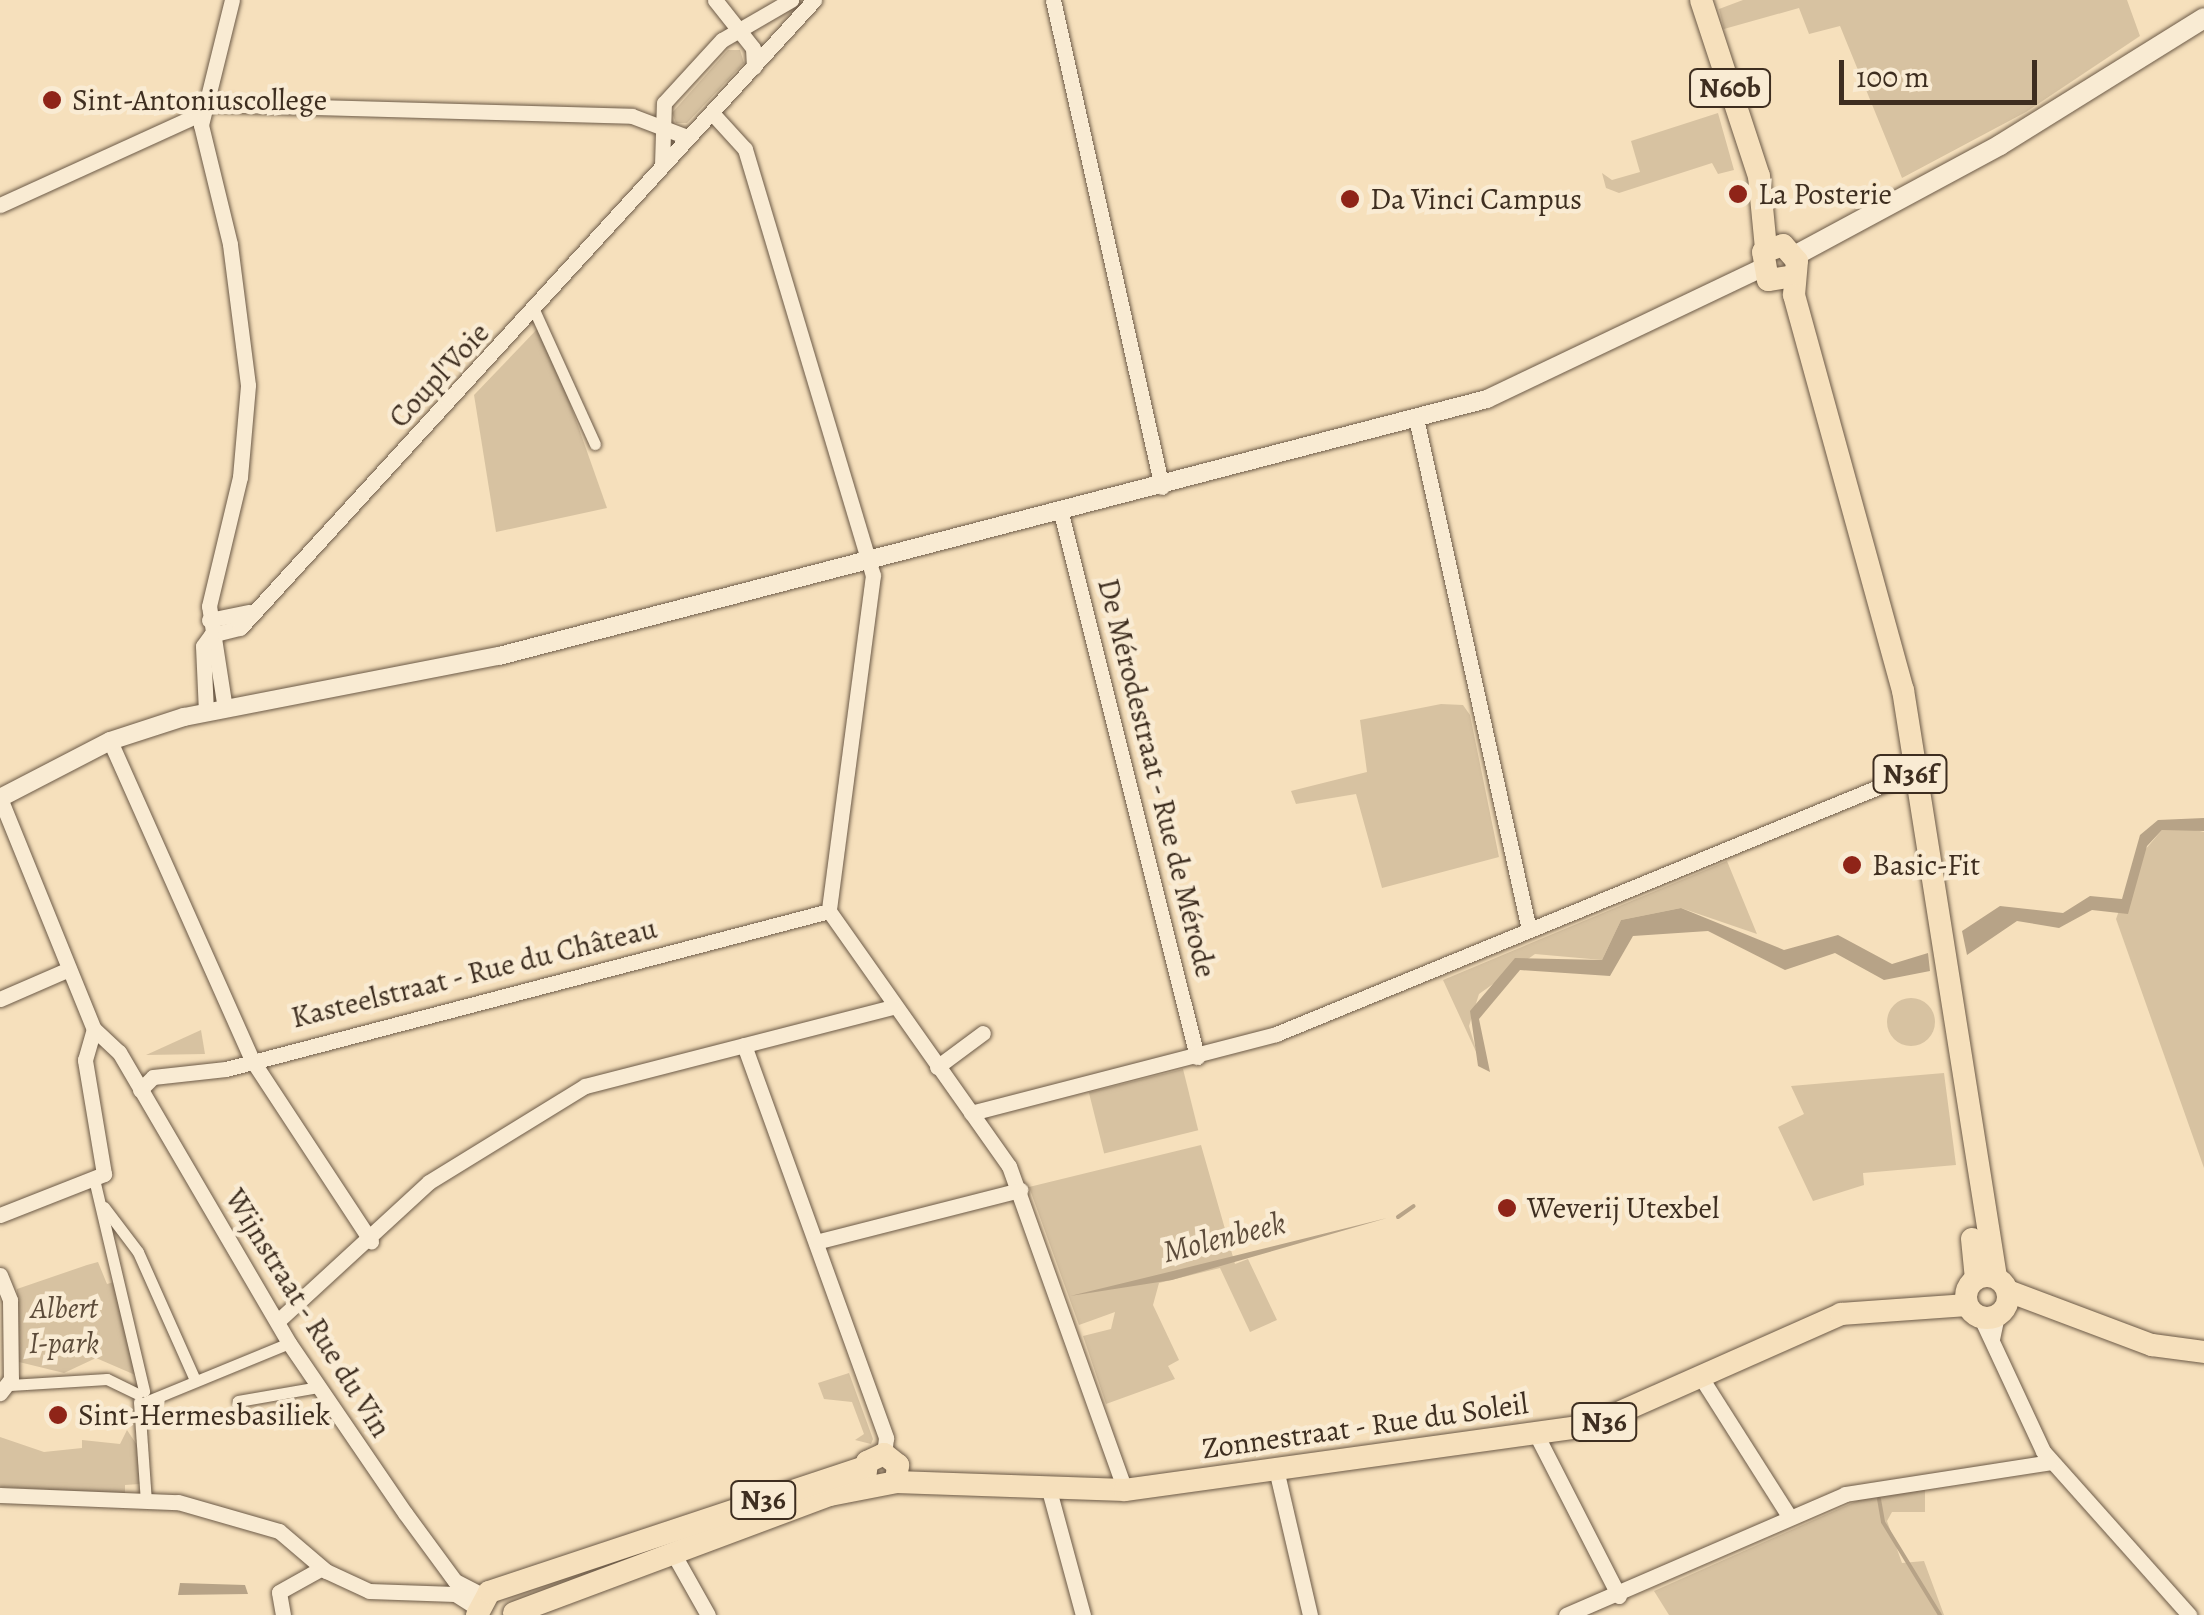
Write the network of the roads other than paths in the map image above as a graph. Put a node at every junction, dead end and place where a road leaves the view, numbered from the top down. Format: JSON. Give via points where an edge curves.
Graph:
{"nodes":[{"id":1,"x":232,"y":0,"type":"edge"},
{"id":2,"x":714,"y":0,"type":"edge"},
{"id":3,"x":792,"y":0,"type":"edge"},
{"id":4,"x":814,"y":0,"type":"edge"},
{"id":5,"x":1053,"y":0,"type":"edge"},
{"id":6,"x":1702,"y":0,"type":"edge"},
{"id":7,"x":2204,"y":18,"type":"edge"},
{"id":8,"x":736,"y":36,"type":"junction"},
{"id":9,"x":711,"y":50,"type":"junction"},
{"id":10,"x":754,"y":67,"type":"junction"},
{"id":11,"x":204,"y":109,"type":"junction"},
{"id":12,"x":713,"y":114,"type":"junction"},
{"id":13,"x":662,"y":127,"type":"junction"},
{"id":14,"x":686,"y":137,"type":"junction"},
{"id":15,"x":662,"y":169,"type":"junction"},
{"id":16,"x":0,"y":205,"type":"edge"},
{"id":17,"x":1780,"y":263,"type":"junction"},
{"id":18,"x":535,"y":312,"type":"junction"},
{"id":19,"x":1416,"y":418,"type":"junction"},
{"id":20,"x":595,"y":444,"type":"dead end"},
{"id":21,"x":1162,"y":487,"type":"junction"},
{"id":22,"x":1062,"y":513,"type":"junction"},
{"id":23,"x":869,"y":564,"type":"junction"},
{"id":24,"x":210,"y":628,"type":"junction"},
{"id":25,"x":216,"y":710,"type":"junction"},
{"id":26,"x":110,"y":740,"type":"junction"},
{"id":27,"x":1910,"y":774,"type":"junction"},
{"id":28,"x":0,"y":798,"type":"edge"},
{"id":29,"x":828,"y":911,"type":"junction"},
{"id":30,"x":1529,"y":930,"type":"junction"},
{"id":31,"x":69,"y":969,"type":"junction"},
{"id":32,"x":0,"y":999,"type":"edge"},
{"id":33,"x":893,"y":1007,"type":"junction"},
{"id":34,"x":94,"y":1030,"type":"junction"},
{"id":35,"x":983,"y":1033,"type":"dead end"},
{"id":36,"x":744,"y":1045,"type":"junction"},
{"id":37,"x":1197,"y":1057,"type":"junction"},
{"id":38,"x":252,"y":1060,"type":"junction"},
{"id":39,"x":937,"y":1066,"type":"junction"},
{"id":40,"x":140,"y":1090,"type":"junction"},
{"id":41,"x":970,"y":1113,"type":"junction"},
{"id":42,"x":94,"y":1179,"type":"junction"},
{"id":43,"x":1020,"y":1190,"type":"junction"},
{"id":44,"x":101,"y":1204,"type":"junction"},
{"id":45,"x":0,"y":1214,"type":"edge"},
{"id":46,"x":372,"y":1242,"type":"junction"},
{"id":47,"x":816,"y":1242,"type":"junction"},
{"id":48,"x":0,"y":1275,"type":"edge"},
{"id":49,"x":1992,"y":1302,"type":"junction"},
{"id":50,"x":280,"y":1319,"type":"junction"},
{"id":51,"x":289,"y":1343,"type":"junction"},
{"id":52,"x":2204,"y":1352,"type":"edge"},
{"id":53,"x":194,"y":1378,"type":"junction"},
{"id":54,"x":1702,"y":1379,"type":"junction"},
{"id":55,"x":318,"y":1387,"type":"junction"},
{"id":56,"x":5,"y":1389,"type":"edge"},
{"id":57,"x":143,"y":1396,"type":"junction"},
{"id":58,"x":238,"y":1401,"type":"dead end"},
{"id":59,"x":1536,"y":1434,"type":"junction"},
{"id":60,"x":2051,"y":1462,"type":"junction"},
{"id":61,"x":873,"y":1469,"type":"junction"},
{"id":62,"x":1276,"y":1469,"type":"junction"},
{"id":63,"x":1049,"y":1490,"type":"junction"},
{"id":64,"x":1125,"y":1490,"type":"junction"},
{"id":65,"x":0,"y":1495,"type":"edge"},
{"id":66,"x":146,"y":1501,"type":"junction"},
{"id":67,"x":1789,"y":1516,"type":"junction"},
{"id":68,"x":668,"y":1545,"type":"junction"},
{"id":69,"x":322,"y":1568,"type":"junction"},
{"id":70,"x":1618,"y":1596,"type":"junction"},
{"id":71,"x":485,"y":1602,"type":"edge"},
{"id":72,"x":706,"y":1612,"type":"edge"},
{"id":73,"x":513,"y":1614,"type":"edge"},
{"id":74,"x":283,"y":1615,"type":"edge"},
{"id":75,"x":722,"y":1615,"type":"edge"},
{"id":76,"x":1083,"y":1615,"type":"edge"},
{"id":77,"x":1310,"y":1615,"type":"edge"},
{"id":78,"x":1566,"y":1615,"type":"edge"},
{"id":79,"x":2189,"y":1615,"type":"edge"}],
"edges":[{"from":1,"to":11,"type":"street"},
{"from":2,"to":8,"type":"street"},
{"from":2,"to":9,"type":"street"},
{"from":3,"to":8,"type":"street"},
{"from":4,"to":10,"type":"street","name":"Coupl'Voie"},
{"from":5,"to":21,"type":"street"},
{"from":6,"to":17,"type":"main road","number":"N60b"},
{"from":7,"to":17,"type":"main road","via":[[2050,116]]},
{"from":8,"to":9,"type":"street"},
{"from":8,"to":10,"type":"street","via":[[752,48]]},
{"from":9,"to":13,"type":"street","via":[[664,103]]},
{"from":10,"to":12,"type":"street","name":"Coupl'Voie"},
{"from":11,"to":13,"type":"street","via":[[491,109],[632,116]]},
{"from":11,"to":16,"type":"street"},
{"from":11,"to":24,"type":"street","via":[[248,394]]},
{"from":12,"to":14,"type":"street","name":"Coupl'Voie"},
{"from":12,"to":23,"type":"street","via":[[744,149]]},
{"from":13,"to":14,"type":"street"},
{"from":13,"to":15,"type":"street"},
{"from":14,"to":15,"type":"street","name":"Coupl'Voie"},
{"from":15,"to":18,"type":"street","name":"Coupl'Voie"},
{"from":17,"to":19,"type":"street","via":[[1542,378]]},
{"from":17,"to":27,"type":"main road","number":"N36f","via":[[1872,598]]},
{"from":17,"to":49,"type":"main road","number":"N36f","via":[[1920,769]]},
{"from":18,"to":20,"type":"street"},
{"from":18,"to":24,"type":"street","name":"Coupl'Voie","via":[[249,612]]},
{"from":19,"to":21,"type":"street"},
{"from":19,"to":30,"type":"street"},
{"from":21,"to":22,"type":"street"},
{"from":22,"to":23,"type":"street"},
{"from":22,"to":37,"type":"street","name":"De Mérodestraat - Rue de Mérode"},
{"from":23,"to":25,"type":"street","via":[[499,656]]},
{"from":23,"to":29,"type":"street","via":[[874,586]]},
{"from":24,"to":25,"type":"street"},
{"from":25,"to":26,"type":"street"},
{"from":26,"to":28,"type":"street"},
{"from":26,"to":38,"type":"street"},
{"from":27,"to":30,"type":"street"},
{"from":27,"to":49,"type":"main road","number":"N36f"},
{"from":28,"to":31,"type":"street"},
{"from":29,"to":33,"type":"street"},
{"from":29,"to":38,"type":"street","name":"Kasteelstraat - Rue du Château"},
{"from":30,"to":37,"type":"street"},
{"from":31,"to":32,"type":"street"},
{"from":31,"to":34,"type":"street"},
{"from":33,"to":36,"type":"street"},
{"from":33,"to":39,"type":"street"},
{"from":34,"to":40,"type":"street","name":"Wijnstraat - Rue du Vin","via":[[108,1035]]},
{"from":34,"to":42,"type":"street","via":[[85,1060],[104,1166]]},
{"from":35,"to":39,"type":"street"},
{"from":36,"to":46,"type":"street","via":[[585,1086],[428,1182]]},
{"from":36,"to":47,"type":"street"},
{"from":37,"to":41,"type":"street"},
{"from":38,"to":40,"type":"street","name":"Kasteelstraat - Rue du Château","via":[[154,1078]]},
{"from":38,"to":46,"type":"street"},
{"from":39,"to":41,"type":"street"},
{"from":40,"to":50,"type":"street","name":"Wijnstraat - Rue du Vin"},
{"from":41,"to":43,"type":"street"},
{"from":42,"to":44,"type":"street"},
{"from":42,"to":45,"type":"street"},
{"from":43,"to":47,"type":"street"},
{"from":43,"to":64,"type":"street"},
{"from":44,"to":53,"type":"street","via":[[138,1252]]},
{"from":44,"to":57,"type":"street"},
{"from":46,"to":50,"type":"street"},
{"from":47,"to":61,"type":"street"},
{"from":48,"to":56,"type":"street","via":[[10,1300]]},
{"from":49,"to":52,"type":"main road","via":[[2169,1350]]},
{"from":49,"to":54,"type":"main road","name":"Zonnestraat - Rue du Soleil","number":"N36","via":[[1841,1314]]},
{"from":49,"to":60,"type":"street"},
{"from":50,"to":51,"type":"street","name":"Wijnstraat - Rue du Vin"},
{"from":51,"to":53,"type":"street"},
{"from":51,"to":55,"type":"street","name":"Wijnstraat - Rue du Vin"},
{"from":53,"to":57,"type":"street"},
{"from":54,"to":59,"type":"main road","name":"Zonnestraat - Rue du Soleil","number":"N36","via":[[1608,1420]]},
{"from":54,"to":67,"type":"street"},
{"from":55,"to":58,"type":"street"},
{"from":55,"to":71,"type":"street","name":"Wijnstraat - Rue du Vin","via":[[440,1564]]},
{"from":56,"to":57,"type":"street","via":[[107,1379]]},
{"from":57,"to":66,"type":"street"},
{"from":59,"to":62,"type":"main road","name":"Zonnestraat - Rue du Soleil","number":"N36"},
{"from":59,"to":70,"type":"street"},
{"from":60,"to":67,"type":"street","via":[[1845,1494]]},
{"from":60,"to":79,"type":"street"},
{"from":61,"to":63,"type":"main road","name":"Zonnestraat - Rue du Soleil","number":"N36","via":[[896,1482]]},
{"from":61,"to":68,"type":"main road","number":"N36"},
{"from":62,"to":64,"type":"main road","name":"Zonnestraat - Rue du Soleil","number":"N36"},
{"from":62,"to":77,"type":"street"},
{"from":63,"to":64,"type":"main road","name":"Zonnestraat - Rue du Soleil","number":"N36"},
{"from":63,"to":76,"type":"street"},
{"from":65,"to":66,"type":"street"},
{"from":66,"to":69,"type":"street","via":[[272,1528]]},
{"from":67,"to":70,"type":"street"},
{"from":68,"to":71,"type":"main road","number":"N36"},
{"from":68,"to":72,"type":"street"},
{"from":68,"to":73,"type":"main road","number":"N36"},
{"from":69,"to":71,"type":"street","via":[[382,1595],[455,1594]]},
{"from":69,"to":74,"type":"street","via":[[279,1592]]},
{"from":70,"to":78,"type":"street"},
{"from":71,"to":73,"type":"main road"},
{"from":72,"to":75,"type":"street"}]}
